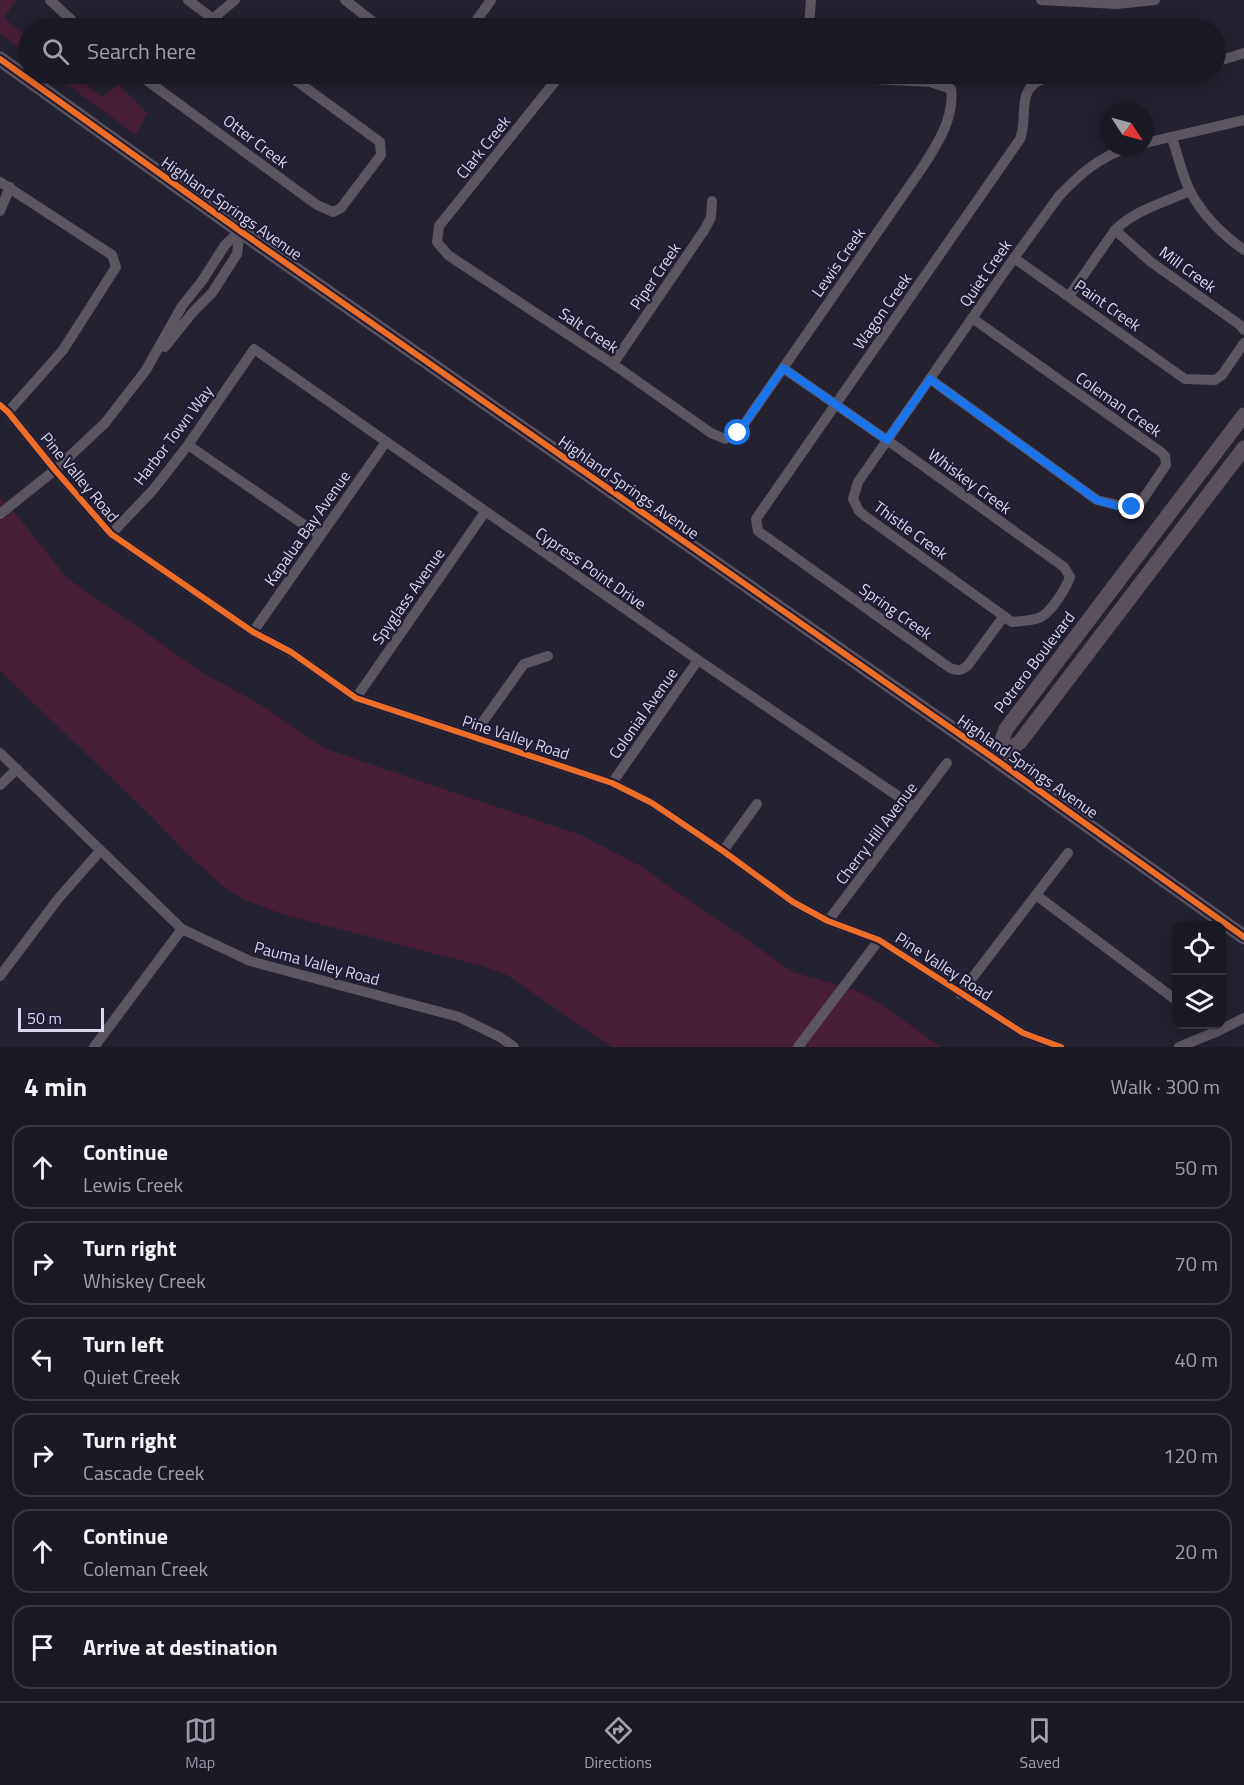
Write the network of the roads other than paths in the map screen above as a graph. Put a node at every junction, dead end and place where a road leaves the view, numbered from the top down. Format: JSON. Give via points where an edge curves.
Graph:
{"nodes":[{"id":1,"x":50,"y":0,"type":"edge"},
{"id":2,"x":188,"y":0,"type":"edge"},
{"id":3,"x":235,"y":0,"type":"edge"},
{"id":4,"x":345,"y":0,"type":"edge"},
{"id":5,"x":491,"y":0,"type":"edge"},
{"id":6,"x":811,"y":0,"type":"edge"},
{"id":7,"x":1041,"y":0,"type":"edge"},
{"id":8,"x":1155,"y":0,"type":"edge"},
{"id":9,"x":69,"y":18,"type":"edge"},
{"id":10,"x":211,"y":18,"type":"edge"},
{"id":11,"x":213,"y":18,"type":"edge"},
{"id":12,"x":368,"y":18,"type":"edge"},
{"id":13,"x":478,"y":18,"type":"edge"},
{"id":14,"x":810,"y":18,"type":"edge"},
{"id":15,"x":1244,"y":53,"type":"edge"},
{"id":16,"x":0,"y":59,"type":"edge"},
{"id":17,"x":1226,"y":59,"type":"edge"},
{"id":18,"x":18,"y":72,"type":"edge"},
{"id":19,"x":35,"y":84,"type":"edge"},
{"id":20,"x":155,"y":84,"type":"edge"},
{"id":21,"x":301,"y":84,"type":"edge"},
{"id":22,"x":553,"y":84,"type":"edge"},
{"id":23,"x":936,"y":84,"type":"edge"},
{"id":24,"x":1032,"y":84,"type":"edge"},
{"id":25,"x":1244,"y":120,"type":"edge"},
{"id":26,"x":1172,"y":138,"type":"junction"},
{"id":27,"x":1154,"y":141,"type":"edge"},
{"id":28,"x":1108,"y":156,"type":"edge"},
{"id":29,"x":0,"y":182,"type":"edge"},
{"id":30,"x":10,"y":188,"type":"junction"},
{"id":31,"x":1190,"y":191,"type":"junction"},
{"id":32,"x":712,"y":201,"type":"dead end"},
{"id":33,"x":0,"y":211,"type":"edge"},
{"id":34,"x":1115,"y":230,"type":"junction"},
{"id":35,"x":240,"y":231,"type":"junction"},
{"id":36,"x":437,"y":242,"type":"joint"},
{"id":37,"x":1244,"y":249,"type":"edge"},
{"id":38,"x":1014,"y":258,"type":"junction"},
{"id":39,"x":192,"y":291,"type":"junction"},
{"id":40,"x":1069,"y":296,"type":"junction"},
{"id":41,"x":205,"y":300,"type":"junction"},
{"id":42,"x":972,"y":318,"type":"junction"},
{"id":43,"x":1244,"y":330,"type":"edge"},
{"id":44,"x":1244,"y":343,"type":"edge"},
{"id":45,"x":254,"y":349,"type":"joint"},
{"id":46,"x":613,"y":364,"type":"junction"},
{"id":47,"x":783,"y":368,"type":"junction"},
{"id":48,"x":146,"y":370,"type":"junction"},
{"id":49,"x":930,"y":379,"type":"junction"},
{"id":50,"x":835,"y":404,"type":"junction"},
{"id":51,"x":4,"y":408,"type":"edge"},
{"id":52,"x":1244,"y":415,"type":"edge"},
{"id":53,"x":725,"y":439,"type":"joint"},
{"id":54,"x":887,"y":440,"type":"junction"},
{"id":55,"x":386,"y":442,"type":"junction"},
{"id":56,"x":188,"y":446,"type":"junction"},
{"id":57,"x":1244,"y":448,"type":"edge"},
{"id":58,"x":55,"y":470,"type":"junction"},
{"id":59,"x":485,"y":512,"type":"junction"},
{"id":60,"x":0,"y":514,"type":"edge"},
{"id":61,"x":758,"y":531,"type":"joint"},
{"id":62,"x":111,"y":534,"type":"junction"},
{"id":63,"x":320,"y":535,"type":"junction"},
{"id":64,"x":1008,"y":619,"type":"junction"},
{"id":65,"x":253,"y":632,"type":"junction"},
{"id":66,"x":548,"y":656,"type":"dead end"},
{"id":67,"x":698,"y":660,"type":"junction"},
{"id":68,"x":356,"y":698,"type":"junction"},
{"id":69,"x":472,"y":737,"type":"junction"},
{"id":70,"x":0,"y":753,"type":"edge"},
{"id":71,"x":995,"y":759,"type":"junction"},
{"id":72,"x":947,"y":763,"type":"dead end"},
{"id":73,"x":17,"y":769,"type":"junction"},
{"id":74,"x":612,"y":783,"type":"junction"},
{"id":75,"x":0,"y":785,"type":"edge"},
{"id":76,"x":757,"y":804,"type":"dead end"},
{"id":77,"x":914,"y":807,"type":"junction"},
{"id":78,"x":100,"y":851,"type":"junction"},
{"id":79,"x":723,"y":851,"type":"junction"},
{"id":80,"x":1068,"y":853,"type":"dead end"},
{"id":81,"x":1036,"y":895,"type":"junction"},
{"id":82,"x":828,"y":921,"type":"junction"},
{"id":83,"x":182,"y":929,"type":"junction"},
{"id":84,"x":1244,"y":937,"type":"edge"},
{"id":85,"x":879,"y":940,"type":"junction"},
{"id":86,"x":0,"y":976,"type":"edge"},
{"id":87,"x":960,"y":994,"type":"junction"},
{"id":88,"x":1172,"y":997,"type":"edge"},
{"id":89,"x":1244,"y":1018,"type":"edge"},
{"id":90,"x":1226,"y":1024,"type":"edge"},
{"id":91,"x":1211,"y":1029,"type":"edge"},
{"id":92,"x":98,"y":1046,"type":"edge"},
{"id":93,"x":514,"y":1047,"type":"edge"},
{"id":94,"x":798,"y":1047,"type":"edge"},
{"id":95,"x":1061,"y":1047,"type":"edge"},
{"id":96,"x":1179,"y":1047,"type":"edge"}],
"edges":[{"from":1,"to":9,"type":"street"},
{"from":2,"to":10,"type":"street"},
{"from":3,"to":11,"type":"street"},
{"from":4,"to":12,"type":"street"},
{"from":5,"to":13,"type":"street"},
{"from":6,"to":14,"type":"street"},
{"from":7,"to":8,"type":"street","via":[[1117,4]]},
{"from":15,"to":17,"type":"street"},
{"from":16,"to":18,"type":"street","name":"Highland Springs Avenue"},
{"from":19,"to":35,"type":"street","name":"Highland Springs Avenue"},
{"from":20,"to":21,"type":"street","name":"Otter Creek","via":[[317,205],[333,212],[341,208],[381,155],[380,142]]},
{"from":22,"to":36,"type":"street","name":"Clark Creek","via":[[439,226]]},
{"from":23,"to":47,"type":"street","name":"Lewis Creek","via":[[951,89],[953,102],[937,144]]},
{"from":24,"to":50,"type":"street","name":"Wagon Creek","via":[[1024,104],[1020,140]]},
{"from":25,"to":26,"type":"street"},
{"from":26,"to":27,"type":"street"},
{"from":26,"to":31,"type":"street"},
{"from":28,"to":38,"type":"street","name":"Quiet Creek","via":[[1080,174],[1059,196]]},
{"from":29,"to":30,"type":"street"},
{"from":30,"to":33,"type":"street"},
{"from":30,"to":51,"type":"street","via":[[112,255],[116,267],[63,350]]},
{"from":31,"to":34,"type":"street","via":[[1142,211]]},
{"from":31,"to":37,"type":"street","via":[[1209,218]]},
{"from":32,"to":46,"type":"street","name":"Piper Creek","via":[[705,229]]},
{"from":34,"to":40,"type":"street"},
{"from":34,"to":43,"type":"street","name":"Mill Creek","via":[[1151,262]]},
{"from":35,"to":39,"type":"street","via":[[225,244]]},
{"from":35,"to":41,"type":"street","via":[[237,254]]},
{"from":35,"to":71,"type":"street","name":"Highland Springs Avenue"},
{"from":36,"to":46,"type":"street","name":"Salt Creek","via":[[448,255]]},
{"from":38,"to":40,"type":"street","name":"Paint Creek"},
{"from":38,"to":42,"type":"street","name":"Quiet Creek"},
{"from":39,"to":41,"type":"street"},
{"from":39,"to":48,"type":"street"},
{"from":40,"to":44,"type":"street","name":"Paint Creek","via":[[1185,379],[1215,380]]},
{"from":41,"to":48,"type":"street"},
{"from":42,"to":49,"type":"street","name":"Quiet Creek"},
{"from":42,"to":49,"type":"street","name":"Coleman Creek","via":[[1165,456],[1166,465],[1139,505],[1126,507],[1097,500]]},
{"from":45,"to":55,"type":"street","name":"Cypress Point Drive"},
{"from":45,"to":56,"type":"street","name":"Harbor Town Way"},
{"from":46,"to":53,"type":"street","name":"Salt Creek"},
{"from":47,"to":50,"type":"street","name":"Whiskey Creek"},
{"from":47,"to":53,"type":"street","name":"Lewis Creek","via":[[738,433]]},
{"from":48,"to":58,"type":"street","via":[[105,423]]},
{"from":49,"to":54,"type":"street","name":"Quiet Creek"},
{"from":50,"to":54,"type":"street","name":"Whiskey Creek"},
{"from":50,"to":61,"type":"street","name":"Wagon Creek","via":[[759,513]]},
{"from":51,"to":58,"type":"street","name":"Pine Valley Road"},
{"from":52,"to":71,"type":"street","name":"Potrero Boulevard","via":[[1006,729]]},
{"from":54,"to":64,"type":"street","name":"Thistle Creek","via":[[854,490],[853,499],[859,511]]},
{"from":54,"to":64,"type":"street","name":"Whiskey Creek","via":[[1068,571],[1067,584],[1046,614]]},
{"from":55,"to":59,"type":"street","name":"Cypress Point Drive"},
{"from":55,"to":63,"type":"street","name":"Kapalua Bay Avenue"},
{"from":56,"to":62,"type":"street","name":"Harbor Town Way"},
{"from":56,"to":63,"type":"street"},
{"from":57,"to":71,"type":"street","via":[[1020,742]]},
{"from":58,"to":60,"type":"street"},
{"from":58,"to":62,"type":"street","name":"Pine Valley Road"},
{"from":59,"to":67,"type":"street","name":"Cypress Point Drive"},
{"from":59,"to":68,"type":"street","name":"Spyglass Avenue"},
{"from":61,"to":64,"type":"street","name":"Spring Creek","via":[[958,671],[968,665]]},
{"from":62,"to":65,"type":"street","name":"Pine Valley Road"},
{"from":63,"to":65,"type":"street","name":"Kapalua Bay Avenue"},
{"from":65,"to":68,"type":"street","name":"Pine Valley Road","via":[[291,652]]},
{"from":66,"to":69,"type":"street","via":[[524,664]]},
{"from":67,"to":74,"type":"street","name":"Colonial Avenue"},
{"from":67,"to":77,"type":"street","name":"Cypress Point Drive"},
{"from":68,"to":69,"type":"street","name":"Pine Valley Road"},
{"from":69,"to":74,"type":"street","name":"Pine Valley Road"},
{"from":70,"to":73,"type":"street","name":"Pauma Valley Road"},
{"from":71,"to":84,"type":"street","name":"Highland Springs Avenue"},
{"from":72,"to":77,"type":"street","name":"Cherry Hill Avenue"},
{"from":73,"to":75,"type":"street"},
{"from":73,"to":78,"type":"street","name":"Pauma Valley Road"},
{"from":74,"to":79,"type":"street","name":"Pine Valley Road","via":[[652,803]]},
{"from":76,"to":79,"type":"street"},
{"from":77,"to":82,"type":"street","name":"Cherry Hill Avenue"},
{"from":78,"to":83,"type":"street","name":"Pauma Valley Road"},
{"from":78,"to":86,"type":"street"},
{"from":79,"to":82,"type":"street","name":"Pine Valley Road","via":[[793,902]]},
{"from":80,"to":81,"type":"street"},
{"from":81,"to":87,"type":"street"},
{"from":81,"to":88,"type":"street"},
{"from":82,"to":85,"type":"street","name":"Pine Valley Road"},
{"from":83,"to":92,"type":"street"},
{"from":83,"to":93,"type":"street","name":"Pauma Valley Road","via":[[250,962],[459,1017]]},
{"from":85,"to":87,"type":"street","name":"Pine Valley Road"},
{"from":85,"to":94,"type":"street"},
{"from":87,"to":95,"type":"street","name":"Pine Valley Road","via":[[1023,1033]]},
{"from":89,"to":90,"type":"street"},
{"from":91,"to":96,"type":"street"}]}
